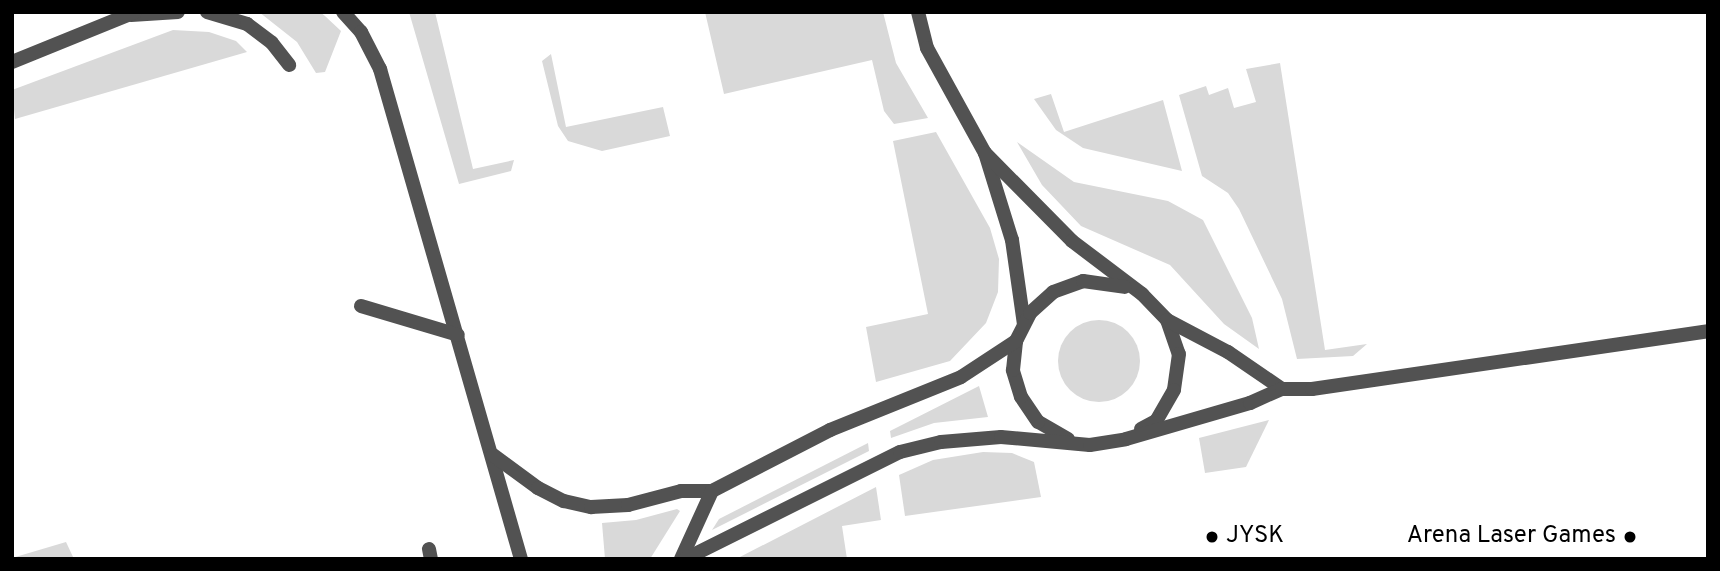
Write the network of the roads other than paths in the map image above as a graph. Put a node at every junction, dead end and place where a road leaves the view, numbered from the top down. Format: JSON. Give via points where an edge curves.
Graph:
{"nodes":[{"id":1,"x":178,"y":12,"type":"edge"},
{"id":2,"x":207,"y":12,"type":"edge"},
{"id":3,"x":343,"y":12,"type":"edge"},
{"id":4,"x":918,"y":12,"type":"edge"},
{"id":5,"x":133,"y":14,"type":"edge"},
{"id":6,"x":12,"y":62,"type":"edge"},
{"id":7,"x":289,"y":65,"type":"dead end"},
{"id":8,"x":985,"y":153,"type":"junction"},
{"id":9,"x":1142,"y":294,"type":"junction"},
{"id":10,"x":360,"y":306,"type":"dead end"},
{"id":11,"x":1167,"y":320,"type":"junction"},
{"id":12,"x":1024,"y":324,"type":"junction"},
{"id":13,"x":1708,"y":331,"type":"edge"},
{"id":14,"x":458,"y":335,"type":"junction"},
{"id":15,"x":1016,"y":341,"type":"junction"},
{"id":16,"x":1282,"y":389,"type":"junction"},
{"id":17,"x":1126,"y":439,"type":"junction"},
{"id":18,"x":1090,"y":445,"type":"junction"},
{"id":19,"x":492,"y":454,"type":"junction"},
{"id":20,"x":712,"y":491,"type":"junction"},
{"id":21,"x":521,"y":559,"type":"edge"},
{"id":22,"x":683,"y":559,"type":"edge"}],
"edges":[{"from":1,"to":5,"type":"lane"},
{"from":2,"to":7,"type":"lane","via":[[247,24],[272,43]]},
{"from":3,"to":14,"type":"lane","via":[[380,69]]},
{"from":4,"to":8,"type":"lane","via":[[927,48]]},
{"from":5,"to":6,"type":"lane"},
{"from":8,"to":9,"type":"lane","via":[[1072,241]]},
{"from":8,"to":12,"type":"lane","via":[[1012,240]]},
{"from":9,"to":11,"type":"lane"},
{"from":9,"to":12,"type":"lane","via":[[1113,282],[1083,281],[1053,292]]},
{"from":10,"to":14,"type":"lane"},
{"from":11,"to":16,"type":"lane","via":[[1228,352]]},
{"from":11,"to":17,"type":"lane","via":[[1179,354],[1174,390],[1156,421]]},
{"from":12,"to":15,"type":"lane"},
{"from":13,"to":16,"type":"lane","via":[[1312,389]]},
{"from":14,"to":19,"type":"lane"},
{"from":15,"to":18,"type":"lane","via":[[1013,370],[1021,397],[1038,422],[1062,438]]},
{"from":15,"to":20,"type":"lane","via":[[961,377],[830,430]]},
{"from":16,"to":17,"type":"lane","via":[[1250,403]]},
{"from":17,"to":18,"type":"lane"},
{"from":18,"to":22,"type":"lane","via":[[970,437],[900,453]]},
{"from":19,"to":20,"type":"lane","via":[[538,488],[591,507],[628,505],[681,491]]},
{"from":19,"to":21,"type":"lane"},
{"from":20,"to":22,"type":"lane"}]}
